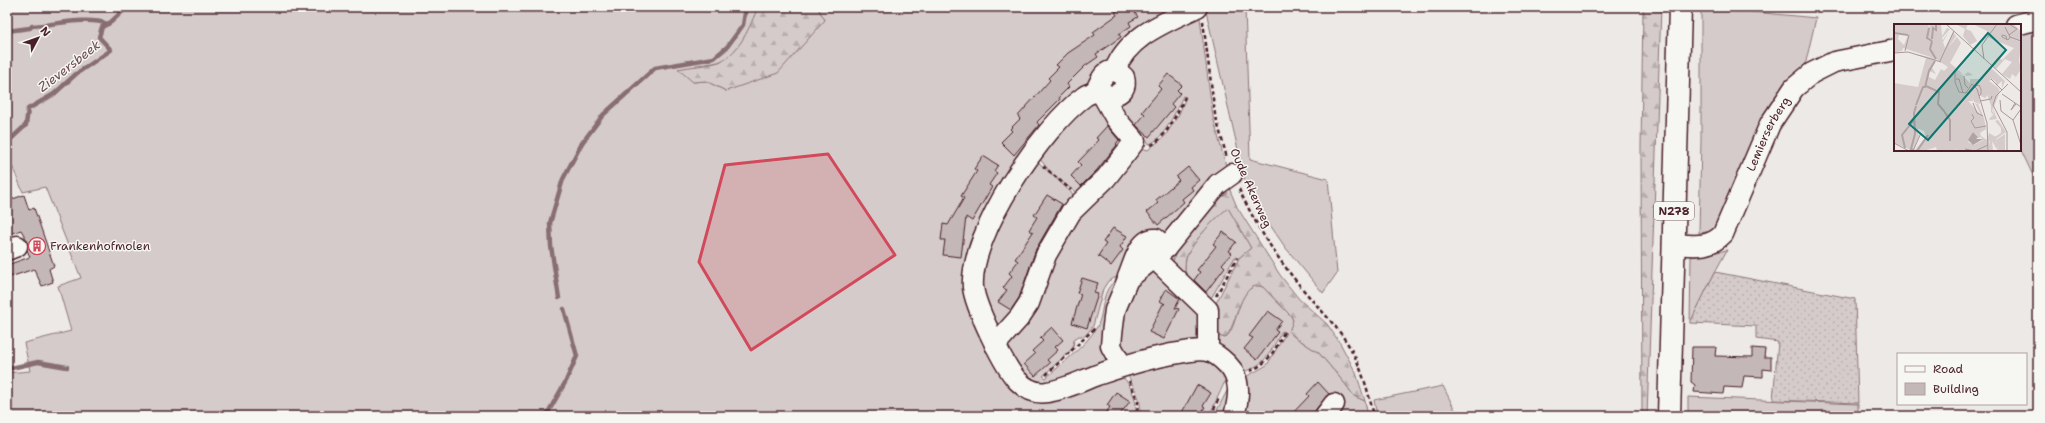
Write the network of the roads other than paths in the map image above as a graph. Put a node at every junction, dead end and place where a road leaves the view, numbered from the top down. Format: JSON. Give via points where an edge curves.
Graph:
{"nodes":[{"id":1,"x":1680,"y":7,"type":"edge"},
{"id":2,"x":1200,"y":10,"type":"edge"},
{"id":3,"x":2038,"y":20,"type":"edge"},
{"id":4,"x":2020,"y":24,"type":"edge"},
{"id":5,"x":1894,"y":50,"type":"edge"},
{"id":6,"x":1098,"y":93,"type":"junction"},
{"id":7,"x":1232,"y":174,"type":"road end"},
{"id":8,"x":1674,"y":244,"type":"junction"},
{"id":9,"x":1160,"y":253,"type":"junction"},
{"id":10,"x":995,"y":344,"type":"junction"},
{"id":11,"x":1208,"y":351,"type":"junction"},
{"id":12,"x":1122,"y":366,"type":"junction"},
{"id":13,"x":1234,"y":416,"type":"edge"},
{"id":14,"x":1669,"y":416,"type":"edge"}],
"edges":[{"from":1,"to":8,"type":"main road","number":"N278"},
{"from":2,"to":6,"type":"lane","via":[[1139,38],[1120,57],[1115,70],[1102,78]]},
{"from":3,"to":4,"type":"lane"},
{"from":5,"to":8,"type":"lane","name":"Lemierserberg","via":[[1834,62],[1812,73],[1794,88],[1770,124],[1723,234],[1705,245]]},
{"from":6,"to":10,"type":"lane","via":[[1084,96],[1069,110],[1021,169],[991,218],[976,259],[973,286],[975,298]]},
{"from":6,"to":10,"type":"lane","via":[[1135,141],[1102,182],[1071,212],[1046,255],[1032,299],[1025,311]]},
{"from":7,"to":9,"type":"lane","via":[[1218,184]]},
{"from":8,"to":14,"type":"main road","number":"N278"},
{"from":9,"to":11,"type":"lane","via":[[1208,310]]},
{"from":9,"to":12,"type":"lane","via":[[1128,279],[1115,310],[1111,346]]},
{"from":10,"to":12,"type":"lane","via":[[1017,380],[1038,392],[1058,390]]},
{"from":11,"to":12,"type":"lane","via":[[1195,350],[1170,354]]},
{"from":11,"to":13,"type":"lane","via":[[1224,361],[1236,378],[1239,393]]}]}
